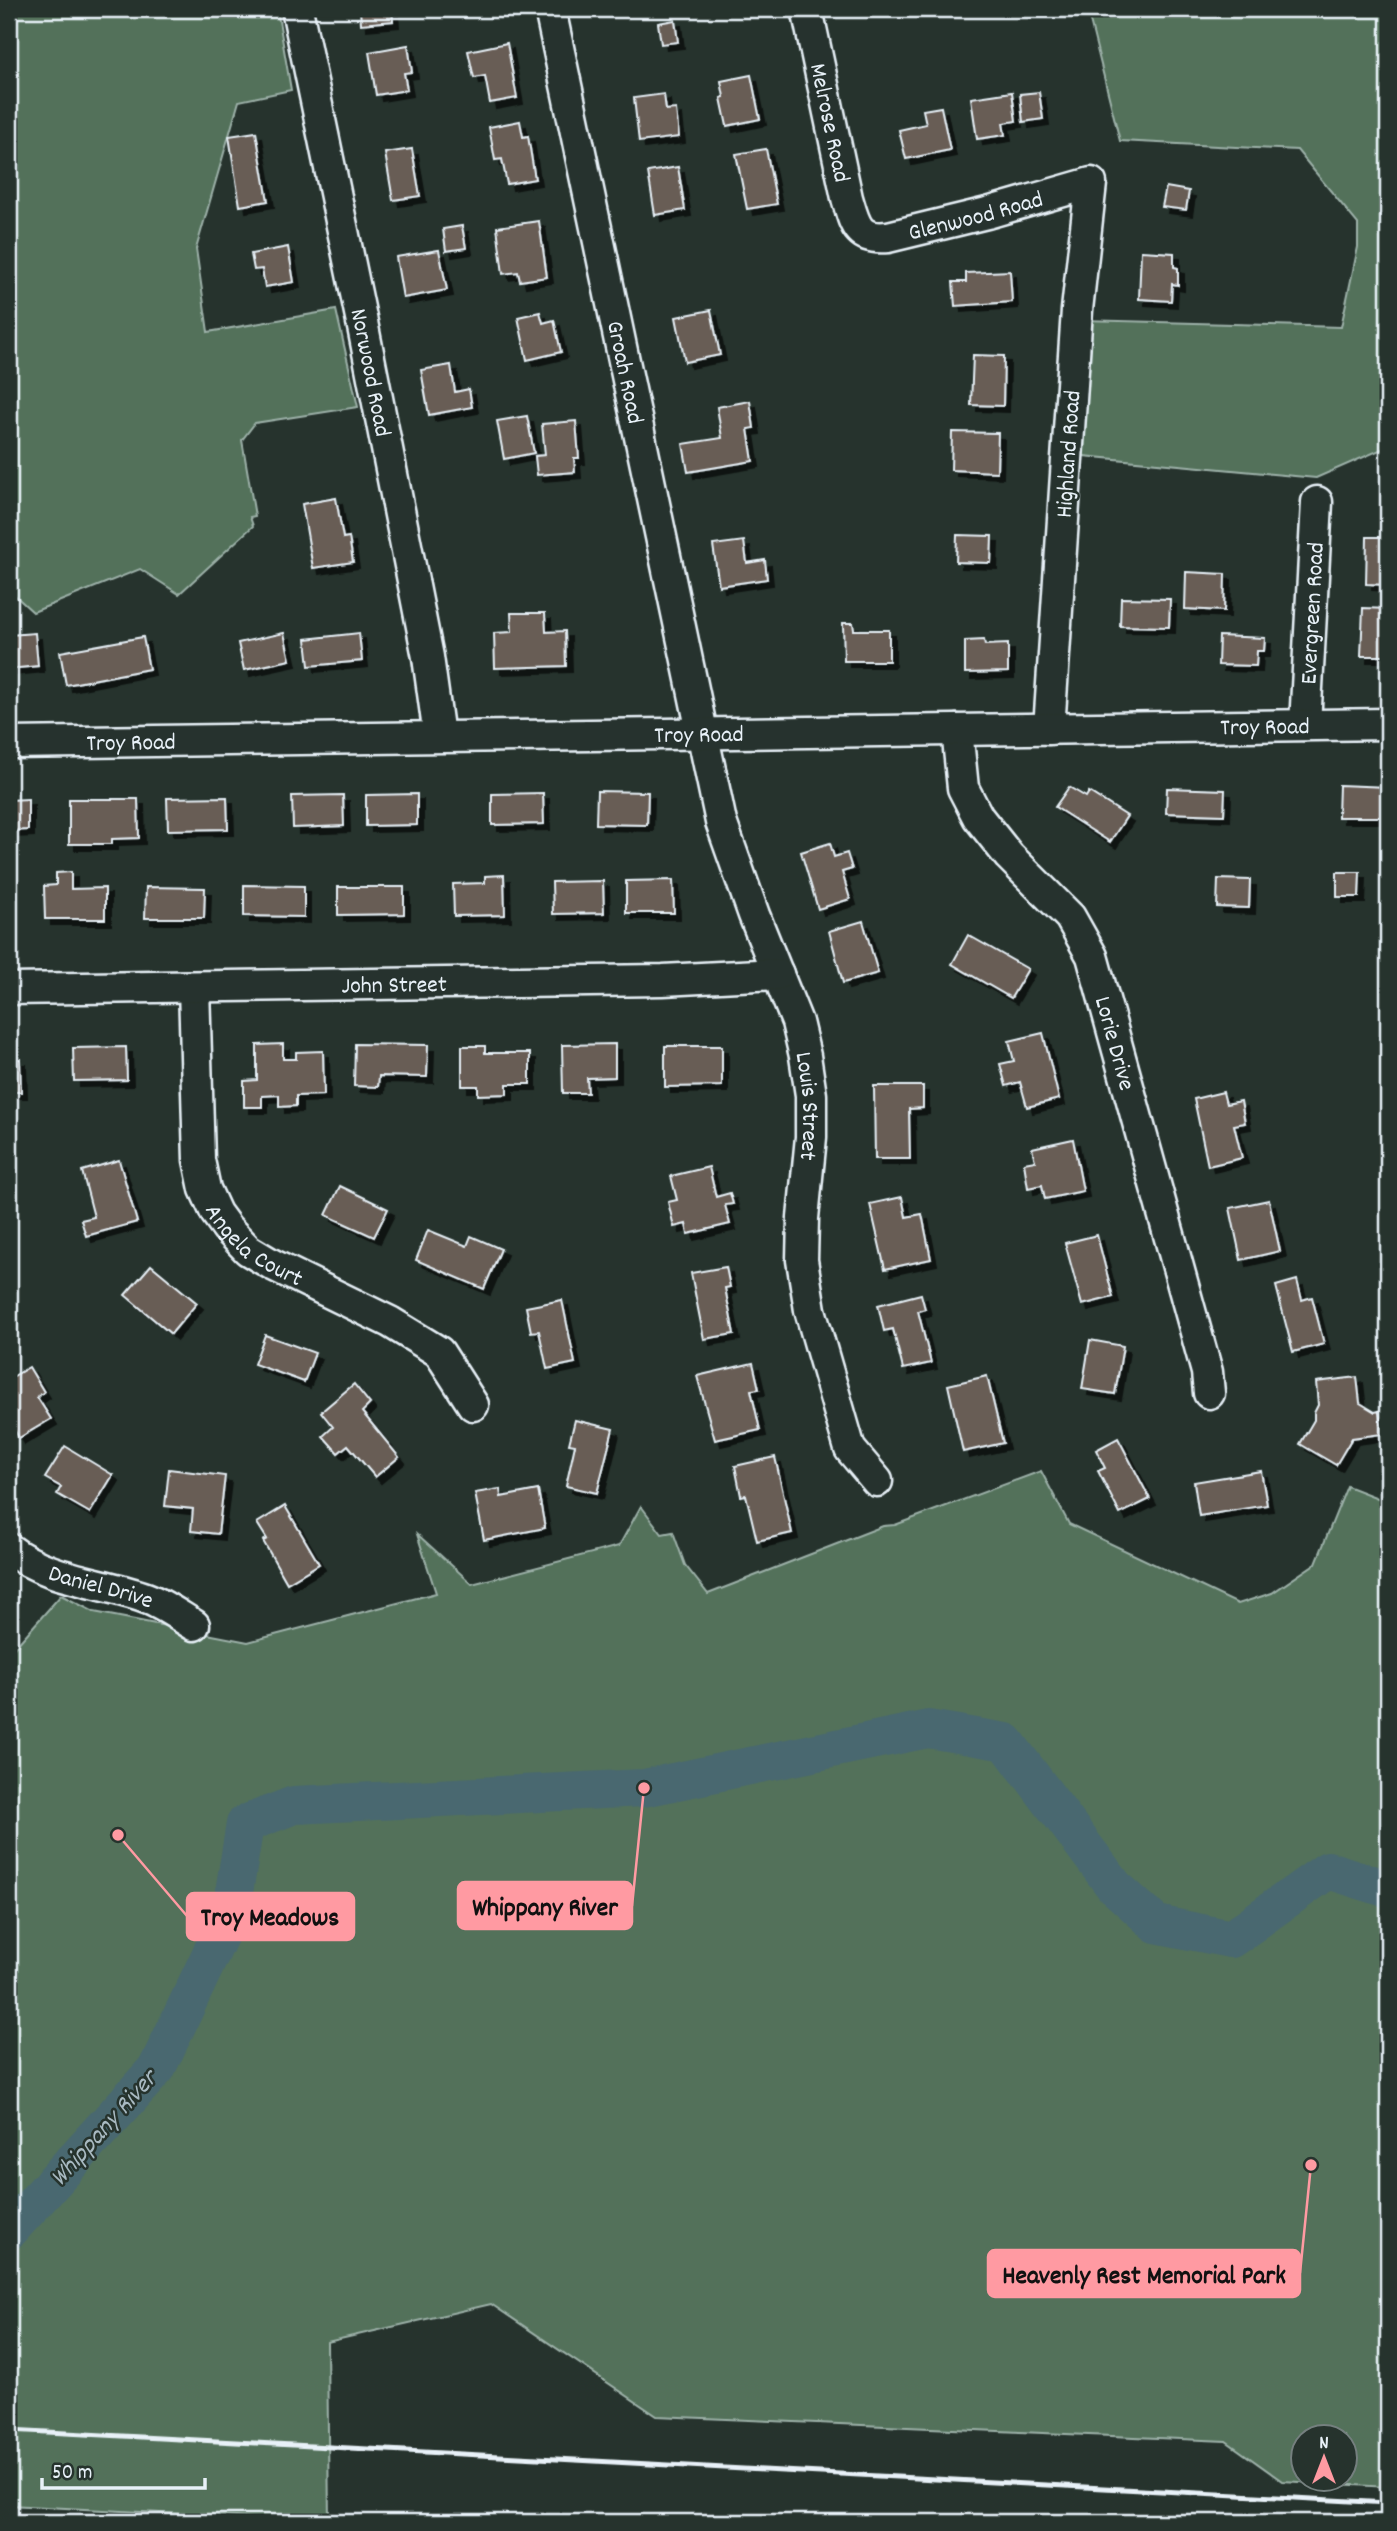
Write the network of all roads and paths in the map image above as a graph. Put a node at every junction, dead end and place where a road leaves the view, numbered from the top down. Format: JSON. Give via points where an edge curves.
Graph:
{"nodes":[{"id":1,"x":297,"y":9,"type":"edge"},
{"id":2,"x":551,"y":9,"type":"edge"},
{"id":3,"x":807,"y":9,"type":"edge"},
{"id":4,"x":1088,"y":184,"type":"joint"},
{"id":5,"x":862,"y":234,"type":"joint"},
{"id":6,"x":1317,"y":502,"type":"dead end"},
{"id":7,"x":1388,"y":724,"type":"edge"},
{"id":8,"x":1305,"y":725,"type":"junction"},
{"id":9,"x":1049,"y":729,"type":"junction"},
{"id":10,"x":957,"y":730,"type":"junction"},
{"id":11,"x":703,"y":734,"type":"junction"},
{"id":12,"x":439,"y":737,"type":"junction"},
{"id":13,"x":9,"y":743,"type":"edge"},
{"id":14,"x":778,"y":974,"type":"junction"},
{"id":15,"x":194,"y":987,"type":"junction"},
{"id":16,"x":9,"y":989,"type":"edge"},
{"id":17,"x":1209,"y":1393,"type":"dead end"},
{"id":18,"x":473,"y":1405,"type":"dead end"},
{"id":19,"x":877,"y":1480,"type":"dead end"},
{"id":20,"x":9,"y":1549,"type":"edge"},
{"id":21,"x":194,"y":1625,"type":"dead end"}],
"edges":[{"from":1,"to":12,"type":"street","name":"Norwood Road","via":[[428,657]]},
{"from":2,"to":11,"type":"street","name":"Groah Road"},
{"from":3,"to":5,"type":"street","name":"Melrose Road","via":[[847,198]]},
{"from":4,"to":5,"type":"street","name":"Glenwood Road","via":[[888,237],[874,239]]},
{"from":4,"to":9,"type":"street","name":"Highland Road"},
{"from":6,"to":8,"type":"street","name":"Evergreen Road"},
{"from":7,"to":8,"type":"street","name":"Troy Road"},
{"from":8,"to":9,"type":"street","name":"Troy Road"},
{"from":9,"to":10,"type":"street","name":"Troy Road"},
{"from":10,"to":11,"type":"street","name":"Troy Road"},
{"from":10,"to":17,"type":"street","name":"Lorie Drive","via":[[963,788],[978,817],[1009,856],[1070,917],[1092,956]]},
{"from":11,"to":12,"type":"street","name":"Troy Road"},
{"from":11,"to":14,"type":"street","name":"Louis Street","via":[[721,822]]},
{"from":12,"to":13,"type":"street","name":"Troy Road"},
{"from":14,"to":15,"type":"street","name":"John Street"},
{"from":14,"to":19,"type":"street","name":"Louis Street","via":[[797,1022],[811,1095],[802,1260],[810,1310],[850,1449]]},
{"from":15,"to":16,"type":"street","name":"John Street"},
{"from":15,"to":18,"type":"street","name":"Angela Court","via":[[199,1160],[216,1213],[248,1250],[439,1352]]},
{"from":20,"to":21,"type":"street","name":"Daniel Drive","via":[[33,1566],[148,1598]]}]}
